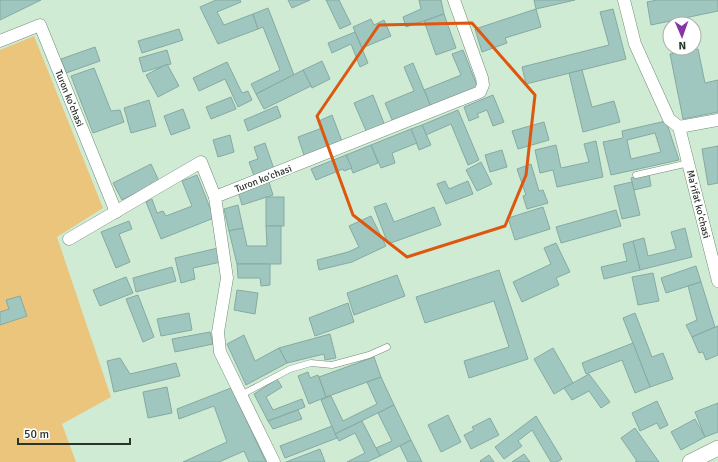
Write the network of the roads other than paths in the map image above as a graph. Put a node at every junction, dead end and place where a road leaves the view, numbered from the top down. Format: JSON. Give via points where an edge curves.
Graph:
{"nodes":[{"id":1,"x":454,"y":0,"type":"edge"},
{"id":2,"x":624,"y":0,"type":"edge"},
{"id":3,"x":0,"y":41,"type":"edge"},
{"id":4,"x":718,"y":120,"type":"edge"},
{"id":5,"x":679,"y":128,"type":"junction"},
{"id":6,"x":689,"y":163,"type":"junction"},
{"id":7,"x":636,"y":175,"type":"dead end"},
{"id":8,"x":215,"y":197,"type":"junction"},
{"id":9,"x":116,"y":212,"type":"junction"},
{"id":10,"x":69,"y":238,"type":"dead end"},
{"id":11,"x":718,"y":281,"type":"edge"},
{"id":12,"x":387,"y":347,"type":"dead end"},
{"id":13,"x":241,"y":395,"type":"junction"},
{"id":14,"x":718,"y":448,"type":"edge"},
{"id":15,"x":274,"y":462,"type":"edge"},
{"id":16,"x":690,"y":462,"type":"edge"}],
"edges":[{"from":1,"to":8,"type":"street","name":"Turon koʻchasi","via":[[482,78],[480,92]]},
{"from":2,"to":5,"type":"street","name":"Ma'rifat ko'chasi","via":[[635,44],[669,119]]},
{"from":3,"to":9,"type":"street","name":"Turon ko'chasi","via":[[40,25]]},
{"from":4,"to":5,"type":"street"},
{"from":5,"to":6,"type":"street","name":"Ma'rifat ko'chasi"},
{"from":6,"to":7,"type":"lane"},
{"from":6,"to":11,"type":"street","name":"Ma'rifat ko'chasi"},
{"from":8,"to":9,"type":"street","via":[[201,162]]},
{"from":8,"to":13,"type":"street","via":[[227,278],[218,332],[220,352]]},
{"from":9,"to":10,"type":"street"},
{"from":12,"to":13,"type":"lane","via":[[369,355],[332,365],[311,363],[290,368]]},
{"from":13,"to":15,"type":"street"},
{"from":14,"to":16,"type":"street"}]}
